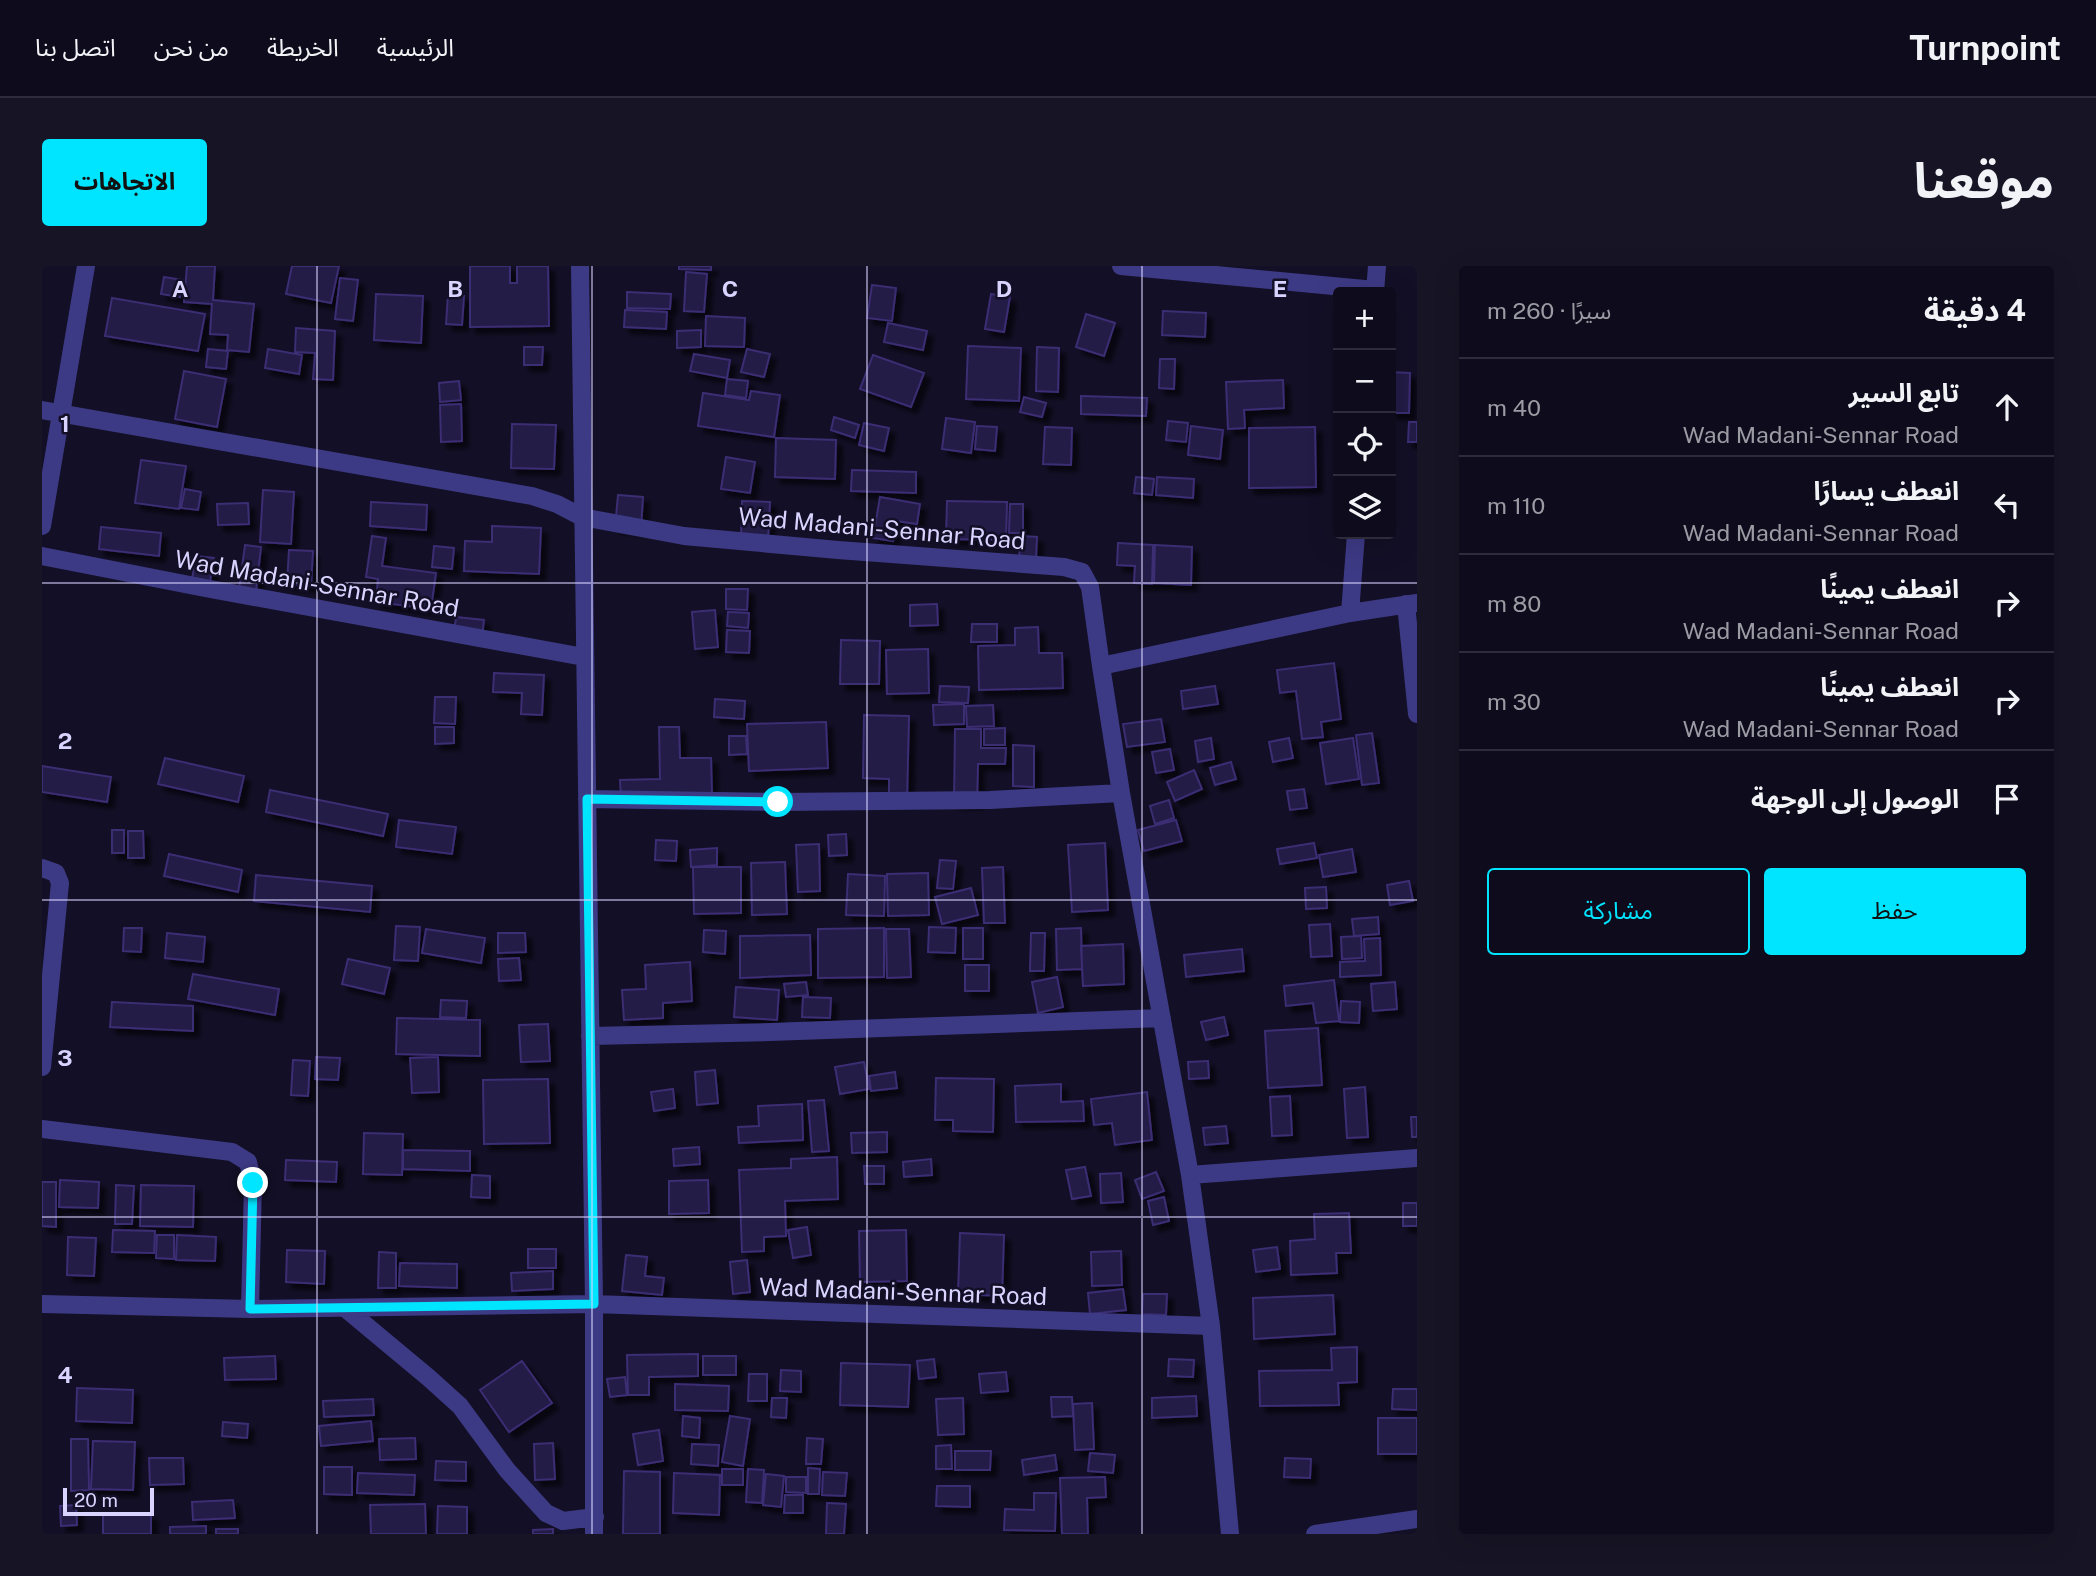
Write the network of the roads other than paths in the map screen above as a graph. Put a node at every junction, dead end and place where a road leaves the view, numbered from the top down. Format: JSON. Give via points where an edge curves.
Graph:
{"nodes":[{"id":1,"x":86,"y":266,"type":"edge"},
{"id":2,"x":580,"y":266,"type":"edge"},
{"id":3,"x":1121,"y":266,"type":"edge"},
{"id":4,"x":1377,"y":266,"type":"edge"},
{"id":5,"x":1334,"y":287,"type":"edge"},
{"id":6,"x":1375,"y":287,"type":"edge"},
{"id":7,"x":42,"y":410,"type":"edge"},
{"id":8,"x":61,"y":413,"type":"junction"},
{"id":9,"x":582,"y":517,"type":"junction"},
{"id":10,"x":42,"y":526,"type":"edge"},
{"id":11,"x":1356,"y":539,"type":"edge"},
{"id":12,"x":42,"y":556,"type":"edge"},
{"id":13,"x":1411,"y":603,"type":"edge"},
{"id":14,"x":1350,"y":613,"type":"junction"},
{"id":15,"x":584,"y":657,"type":"junction"},
{"id":16,"x":1101,"y":666,"type":"junction"},
{"id":17,"x":1417,"y":714,"type":"edge"},
{"id":18,"x":1121,"y":793,"type":"junction"},
{"id":19,"x":587,"y":799,"type":"junction"},
{"id":20,"x":42,"y":868,"type":"edge"},
{"id":21,"x":1162,"y":1018,"type":"junction"},
{"id":22,"x":590,"y":1036,"type":"junction"},
{"id":23,"x":42,"y":1067,"type":"edge"},
{"id":24,"x":42,"y":1129,"type":"edge"},
{"id":25,"x":1417,"y":1158,"type":"edge"},
{"id":26,"x":1190,"y":1175,"type":"junction"},
{"id":27,"x":42,"y":1304,"type":"edge"},
{"id":28,"x":594,"y":1304,"type":"junction"},
{"id":29,"x":345,"y":1308,"type":"junction"},
{"id":30,"x":250,"y":1309,"type":"junction"},
{"id":31,"x":1211,"y":1326,"type":"junction"},
{"id":32,"x":1417,"y":1519,"type":"edge"},
{"id":33,"x":594,"y":1525,"type":"edge"},
{"id":34,"x":1230,"y":1534,"type":"edge"},
{"id":35,"x":1315,"y":1534,"type":"edge"}],
"edges":[{"from":1,"to":8,"type":"street"},
{"from":2,"to":9,"type":"street"},
{"from":3,"to":5,"type":"street"},
{"from":4,"to":6,"type":"street"},
{"from":7,"to":8,"type":"street","name":"Wad Madani-Sennar Road"},
{"from":8,"to":9,"type":"street","name":"Wad Madani-Sennar Road","via":[[532,496]]},
{"from":8,"to":10,"type":"street"},
{"from":9,"to":15,"type":"street"},
{"from":9,"to":16,"type":"street","name":"Wad Madani-Sennar Road","via":[[684,536],[1064,566],[1082,572],[1090,587]]},
{"from":11,"to":14,"type":"street"},
{"from":12,"to":15,"type":"street","name":"Wad Madani-Sennar Road"},
{"from":13,"to":14,"type":"street"},
{"from":13,"to":17,"type":"street"},
{"from":14,"to":16,"type":"street"},
{"from":15,"to":19,"type":"street"},
{"from":16,"to":18,"type":"street","name":"Wad Madani-Sennar Road"},
{"from":18,"to":19,"type":"street","via":[[963,800]]},
{"from":18,"to":21,"type":"street","name":"Wad Madani-Sennar Road"},
{"from":19,"to":22,"type":"street"},
{"from":20,"to":23,"type":"street","via":[[56,873],[60,883]]},
{"from":21,"to":22,"type":"street"},
{"from":21,"to":26,"type":"street","name":"Wad Madani-Sennar Road"},
{"from":22,"to":28,"type":"street"},
{"from":24,"to":30,"type":"street","via":[[232,1152],[248,1162],[253,1183]]},
{"from":25,"to":26,"type":"street"},
{"from":26,"to":31,"type":"street","name":"Wad Madani-Sennar Road"},
{"from":27,"to":30,"type":"street","name":"Wad Madani-Sennar Road"},
{"from":28,"to":29,"type":"street","name":"Wad Madani-Sennar Road"},
{"from":28,"to":31,"type":"street","name":"Wad Madani-Sennar Road"},
{"from":28,"to":33,"type":"street"},
{"from":29,"to":30,"type":"street","name":"Wad Madani-Sennar Road"},
{"from":29,"to":33,"type":"street","via":[[460,1406],[546,1513],[563,1521]]},
{"from":31,"to":34,"type":"street","name":"Wad Madani-Sennar Road"},
{"from":32,"to":35,"type":"street"}]}
